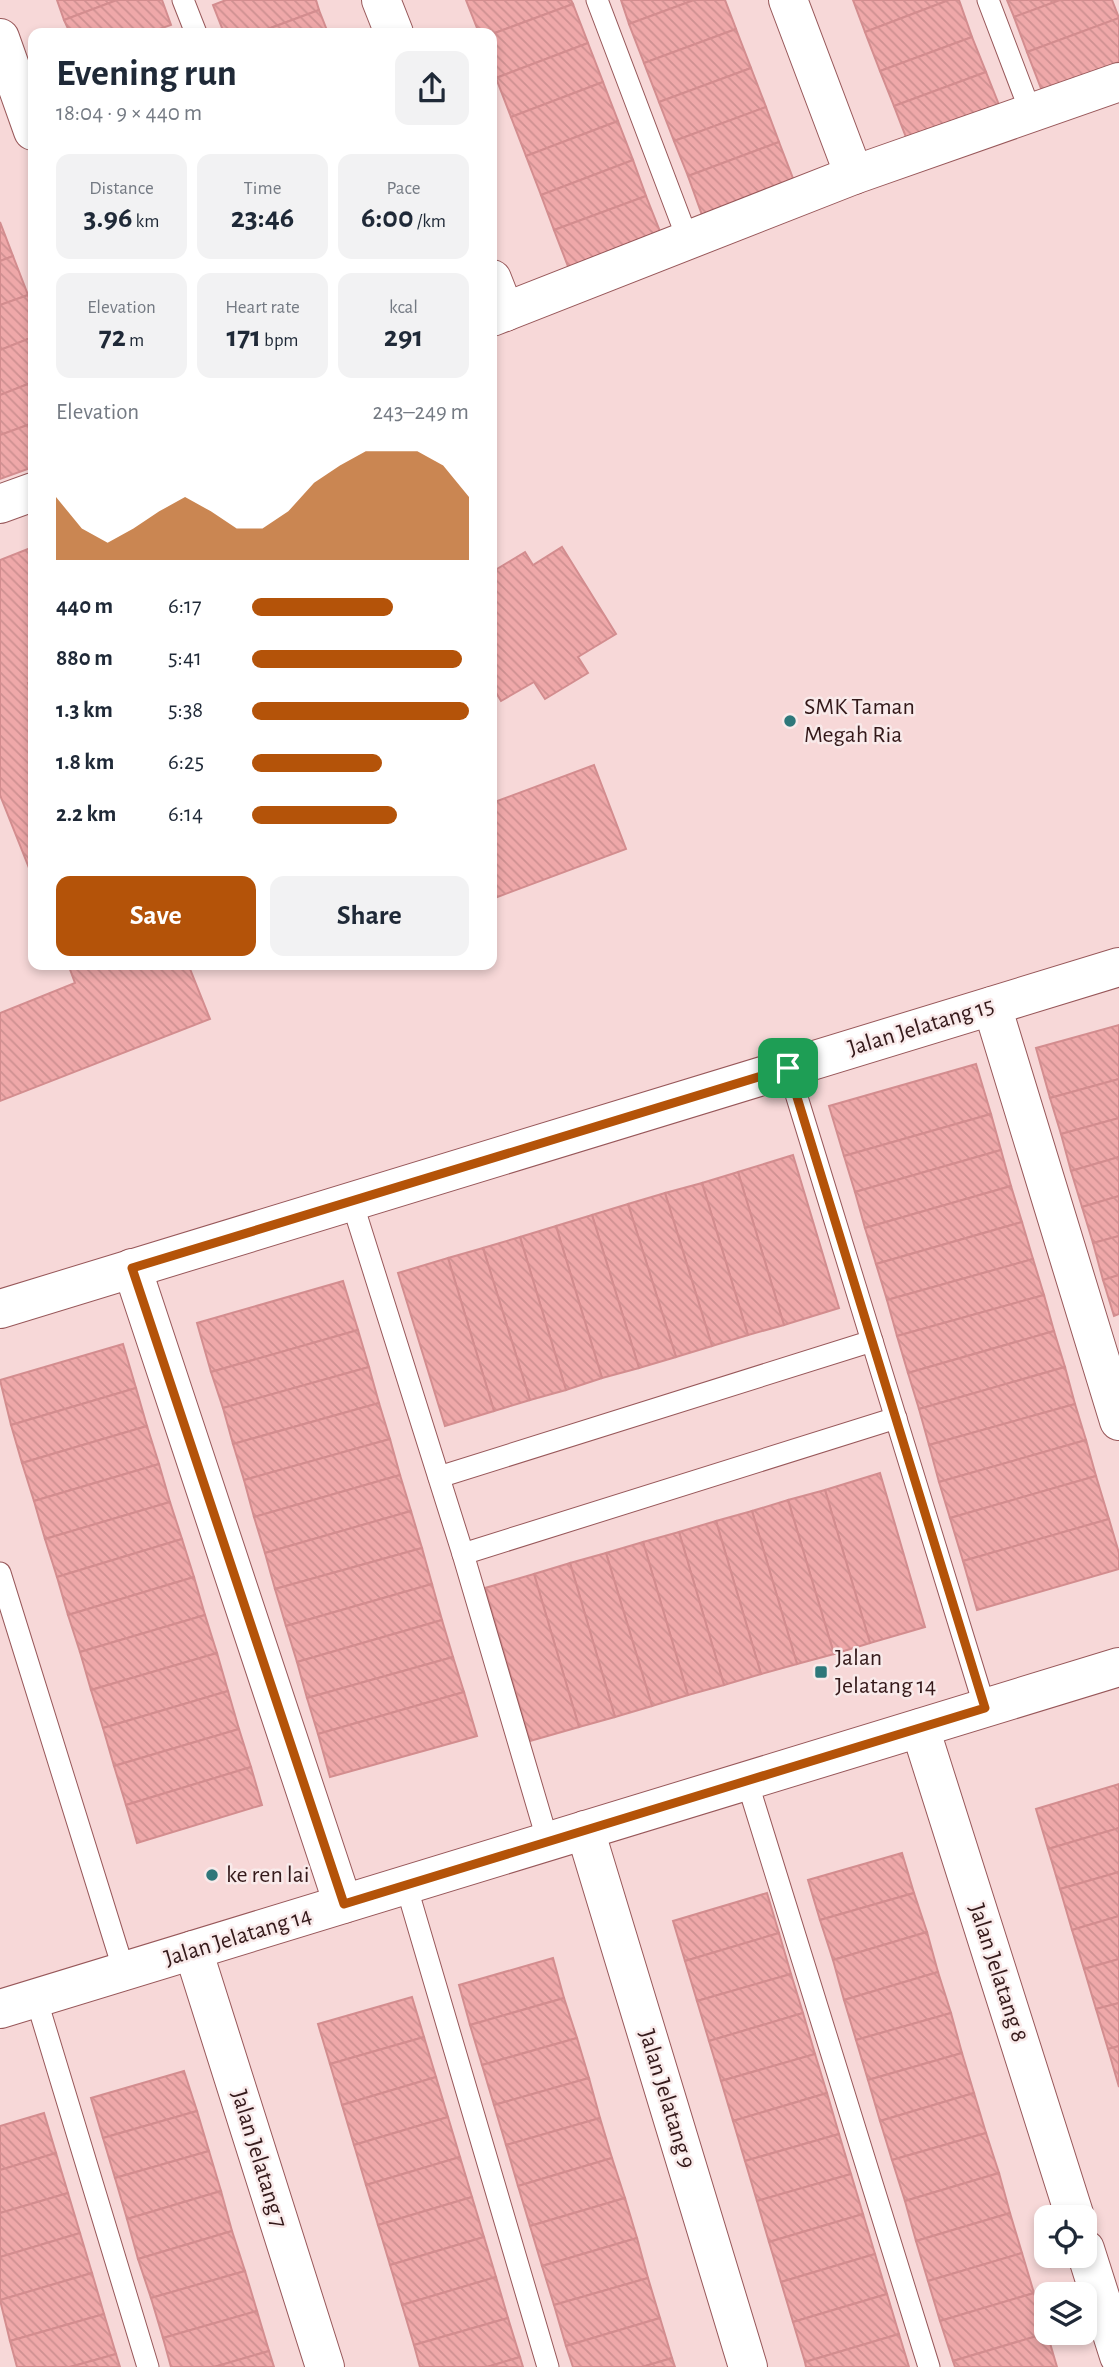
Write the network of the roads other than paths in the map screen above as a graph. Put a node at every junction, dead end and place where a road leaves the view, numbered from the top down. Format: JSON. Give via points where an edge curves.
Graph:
{"nodes":[{"id":1,"x":183,"y":0,"type":"edge"},
{"id":2,"x":381,"y":0,"type":"edge"},
{"id":3,"x":597,"y":0,"type":"edge"},
{"id":4,"x":788,"y":0,"type":"edge"},
{"id":5,"x":988,"y":0,"type":"edge"},
{"id":6,"x":194,"y":28,"type":"edge"},
{"id":7,"x":392,"y":28,"type":"edge"},
{"id":8,"x":0,"y":38,"type":"edge"},
{"id":9,"x":1119,"y":82,"type":"edge"},
{"id":10,"x":1031,"y":113,"type":"junction"},
{"id":11,"x":28,"y":117,"type":"edge"},
{"id":12,"x":855,"y":175,"type":"junction"},
{"id":13,"x":688,"y":240,"type":"junction"},
{"id":14,"x":497,"y":303,"type":"edge"},
{"id":15,"x":28,"y":494,"type":"edge"},
{"id":16,"x":0,"y":504,"type":"edge"},
{"id":17,"x":1119,"y":967,"type":"edge"},
{"id":18,"x":992,"y":1006,"type":"junction"},
{"id":19,"x":788,"y":1068,"type":"junction"},
{"id":20,"x":352,"y":1202,"type":"junction"},
{"id":21,"x":132,"y":1268,"type":"junction"},
{"id":22,"x":0,"y":1309,"type":"edge"},
{"id":23,"x":872,"y":1341,"type":"junction"},
{"id":24,"x":896,"y":1418,"type":"junction"},
{"id":25,"x":1119,"y":1421,"type":"edge"},
{"id":26,"x":439,"y":1477,"type":"junction"},
{"id":27,"x":463,"y":1554,"type":"junction"},
{"id":28,"x":0,"y":1573,"type":"edge"},
{"id":29,"x":1117,"y":1676,"type":"edge"},
{"id":30,"x":985,"y":1708,"type":"junction"},
{"id":31,"x":920,"y":1728,"type":"junction"},
{"id":32,"x":747,"y":1781,"type":"junction"},
{"id":33,"x":585,"y":1830,"type":"junction"},
{"id":34,"x":548,"y":1842,"type":"junction"},
{"id":35,"x":406,"y":1885,"type":"junction"},
{"id":36,"x":344,"y":1904,"type":"junction"},
{"id":37,"x":194,"y":1950,"type":"junction"},
{"id":38,"x":124,"y":1971,"type":"junction"},
{"id":39,"x":36,"y":1998,"type":"junction"},
{"id":40,"x":0,"y":2009,"type":"edge"},
{"id":41,"x":1071,"y":2205,"type":"edge"},
{"id":42,"x":1091,"y":2268,"type":"edge"},
{"id":43,"x":1119,"y":2356,"type":"edge"},
{"id":44,"x":148,"y":2367,"type":"edge"},
{"id":45,"x":325,"y":2367,"type":"edge"},
{"id":46,"x":548,"y":2367,"type":"edge"},
{"id":47,"x":748,"y":2367,"type":"edge"},
{"id":48,"x":929,"y":2367,"type":"edge"}],
"edges":[{"from":1,"to":6,"type":"lane"},
{"from":2,"to":7,"type":"street"},
{"from":3,"to":13,"type":"lane"},
{"from":4,"to":12,"type":"street"},
{"from":5,"to":10,"type":"lane"},
{"from":8,"to":11,"type":"street"},
{"from":9,"to":10,"type":"street"},
{"from":10,"to":12,"type":"street"},
{"from":12,"to":13,"type":"street"},
{"from":13,"to":14,"type":"street"},
{"from":15,"to":16,"type":"street"},
{"from":17,"to":18,"type":"street","name":"Jalan Jelatang 15"},
{"from":18,"to":19,"type":"street","name":"Jalan Jelatang 15"},
{"from":18,"to":25,"type":"street"},
{"from":19,"to":20,"type":"street","name":"Jalan Jelatang 15"},
{"from":19,"to":23,"type":"lane"},
{"from":20,"to":21,"type":"street","name":"Jalan Jelatang 15"},
{"from":20,"to":26,"type":"lane"},
{"from":21,"to":22,"type":"street","name":"Jalan Jelatang 15"},
{"from":21,"to":36,"type":"street"},
{"from":23,"to":24,"type":"lane"},
{"from":23,"to":26,"type":"lane"},
{"from":24,"to":27,"type":"lane"},
{"from":24,"to":30,"type":"lane"},
{"from":26,"to":27,"type":"lane"},
{"from":27,"to":34,"type":"lane"},
{"from":28,"to":38,"type":"lane"},
{"from":29,"to":30,"type":"street","name":"Jalan Jelatang 14"},
{"from":30,"to":31,"type":"street","name":"Jalan Jelatang 14"},
{"from":31,"to":32,"type":"street","name":"Jalan Jelatang 14"},
{"from":31,"to":41,"type":"street","name":"Jalan Jelatang 8"},
{"from":32,"to":33,"type":"street","name":"Jalan Jelatang 14"},
{"from":32,"to":48,"type":"lane"},
{"from":33,"to":34,"type":"street","name":"Jalan Jelatang 14"},
{"from":33,"to":47,"type":"street","name":"Jalan Jelatang 9"},
{"from":34,"to":35,"type":"street","name":"Jalan Jelatang 14"},
{"from":35,"to":36,"type":"street","name":"Jalan Jelatang 14"},
{"from":35,"to":46,"type":"lane"},
{"from":36,"to":37,"type":"street","name":"Jalan Jelatang 14"},
{"from":37,"to":38,"type":"street","name":"Jalan Jelatang 14"},
{"from":37,"to":45,"type":"street","name":"Jalan Jelatang 7"},
{"from":38,"to":39,"type":"street","name":"Jalan Jelatang 14"},
{"from":39,"to":40,"type":"street","name":"Jalan Jelatang 14"},
{"from":39,"to":44,"type":"lane"},
{"from":42,"to":43,"type":"street"}]}
